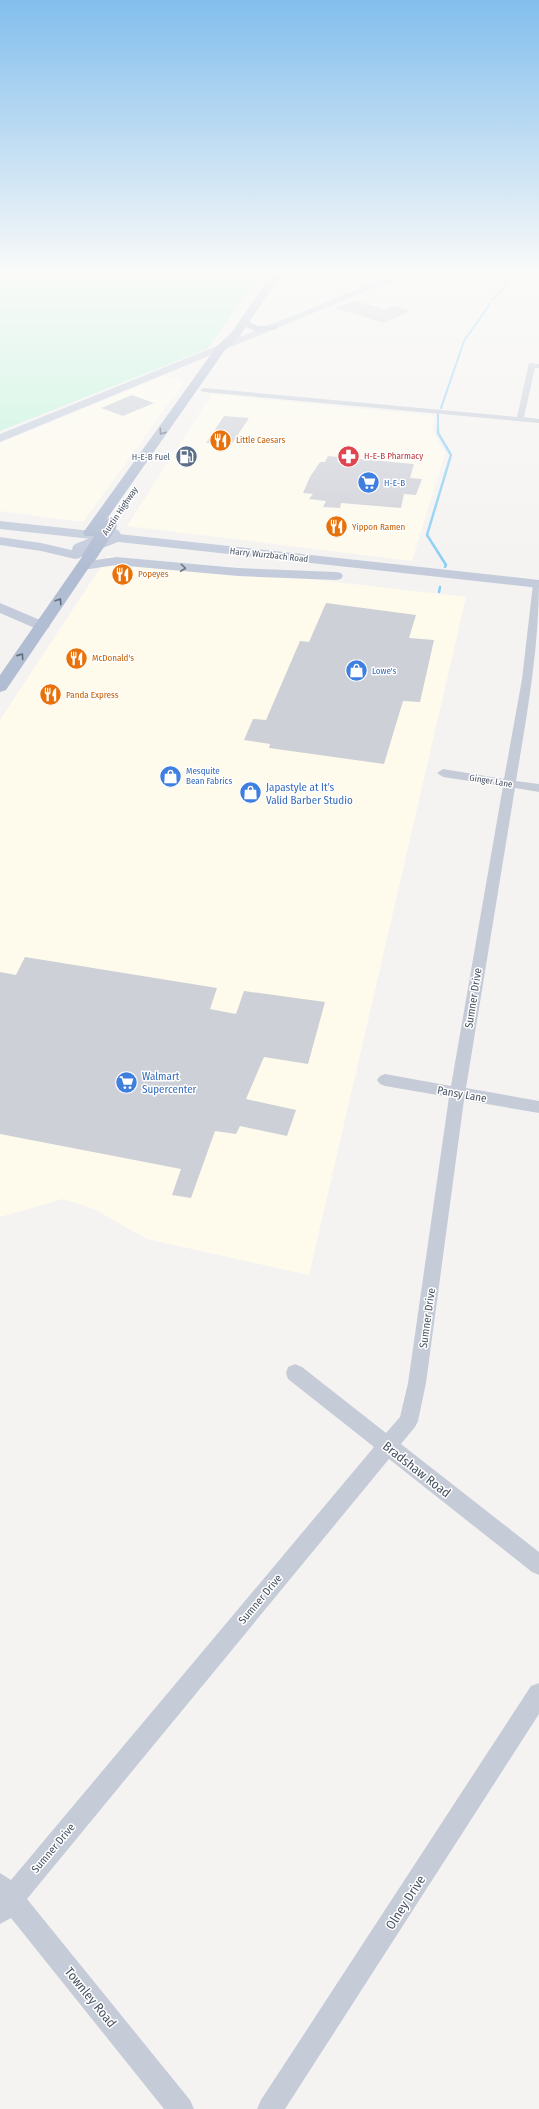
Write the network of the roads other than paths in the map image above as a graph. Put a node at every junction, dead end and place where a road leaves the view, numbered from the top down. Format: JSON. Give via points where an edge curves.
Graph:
{"nodes":[{"id":1,"x":167,"y":370,"type":"edge"},
{"id":2,"x":207,"y":370,"type":"edge"},
{"id":3,"x":216,"y":370,"type":"edge"},
{"id":4,"x":535,"y":370,"type":"edge"},
{"id":5,"x":204,"y":390,"type":"junction"},
{"id":6,"x":520,"y":419,"type":"junction"},
{"id":7,"x":539,"y":421,"type":"edge"},
{"id":8,"x":0,"y":438,"type":"edge"},
{"id":9,"x":129,"y":485,"type":"junction"},
{"id":10,"x":0,"y":517,"type":"edge"},
{"id":11,"x":0,"y":524,"type":"edge"},
{"id":12,"x":72,"y":526,"type":"junction"},
{"id":13,"x":139,"y":533,"type":"junction"},
{"id":14,"x":0,"y":534,"type":"edge"},
{"id":15,"x":0,"y":541,"type":"edge"},
{"id":16,"x":89,"y":546,"type":"junction"},
{"id":17,"x":116,"y":561,"type":"junction"},
{"id":18,"x":344,"y":563,"type":"junction"},
{"id":19,"x":309,"y":566,"type":"junction"},
{"id":20,"x":395,"y":568,"type":"junction"},
{"id":21,"x":539,"y":588,"type":"edge"},
{"id":22,"x":0,"y":607,"type":"edge"},
{"id":23,"x":36,"y":615,"type":"junction"},
{"id":24,"x":16,"y":638,"type":"dead end"},
{"id":25,"x":0,"y":687,"type":"edge"},
{"id":26,"x":443,"y":773,"type":"dead end"},
{"id":27,"x":509,"y":784,"type":"junction"},
{"id":28,"x":539,"y":788,"type":"edge"},
{"id":29,"x":385,"y":1080,"type":"dead end"},
{"id":30,"x":457,"y":1093,"type":"junction"},
{"id":31,"x":539,"y":1107,"type":"edge"},
{"id":32,"x":295,"y":1373,"type":"dead end"},
{"id":33,"x":388,"y":1446,"type":"junction"},
{"id":34,"x":539,"y":1565,"type":"edge"},
{"id":35,"x":539,"y":1694,"type":"edge"},
{"id":36,"x":4,"y":1898,"type":"edge"},
{"id":37,"x":181,"y":2109,"type":"edge"},
{"id":38,"x":270,"y":2109,"type":"edge"}],
"edges":[{"from":1,"to":8,"type":"main road"},
{"from":2,"to":9,"type":"main road","name":"Austin Highway","one_way":true},
{"from":3,"to":5,"type":"main road","name":"Austin Highway"},
{"from":4,"to":6,"type":"street"},
{"from":5,"to":6,"type":"street"},
{"from":5,"to":9,"type":"main road","name":"Austin Highway"},
{"from":6,"to":7,"type":"street"},
{"from":9,"to":16,"type":"main road","name":"Austin Highway"},
{"from":9,"to":16,"type":"main road","name":"Austin Highway","via":[[122,508]]},
{"from":10,"to":12,"type":"main road"},
{"from":11,"to":18,"type":"main road","name":"Harry Wurzbach Road"},
{"from":12,"to":16,"type":"main road"},
{"from":12,"to":16,"type":"main road"},
{"from":13,"to":16,"type":"main road"},
{"from":13,"to":16,"type":"main road","bridge":true,"via":[[114,536]]},
{"from":13,"to":19,"type":"main road"},
{"from":14,"to":19,"type":"main road","name":"Harry Wurzbach Road"},
{"from":15,"to":16,"type":"main road","via":[[41,547]]},
{"from":16,"to":17,"type":"main road"},
{"from":16,"to":17,"type":"main road"},
{"from":23,"to":16,"type":"main road","name":"Austin Highway","one_way":true},
{"from":16,"to":23,"type":"main road","name":"Austin Highway"},
{"from":17,"to":19,"type":"main road","one_way":true,"via":[[231,571]]},
{"from":18,"to":19,"type":"main road"},
{"from":18,"to":20,"type":"main road","name":"Harry Wurzbach Road"},
{"from":19,"to":20,"type":"main road","via":[[387,572]]},
{"from":19,"to":21,"type":"main road","via":[[381,579],[407,578]]},
{"from":20,"to":21,"type":"main road","name":"Harry Wurzbach Road"},
{"from":21,"to":27,"type":"street","name":"Sumner Drive"},
{"from":22,"to":23,"type":"main road"},
{"from":23,"to":24,"type":"main road","name":"Austin Highway"},
{"from":25,"to":23,"type":"main road","name":"Austin Highway","one_way":true},
{"from":26,"to":27,"type":"street","name":"Ginger Lane"},
{"from":27,"to":28,"type":"street","name":"Ginger Lane"},
{"from":27,"to":30,"type":"street","name":"Sumner Drive"},
{"from":29,"to":30,"type":"street","name":"Pansy Lane"},
{"from":30,"to":31,"type":"street","name":"Pansy Lane"},
{"from":30,"to":33,"type":"street","name":"Sumner Drive","via":[[413,1405],[408,1421]]},
{"from":32,"to":33,"type":"street","name":"Bradshaw Road"},
{"from":33,"to":34,"type":"street","name":"Bradshaw Road"},
{"from":33,"to":36,"type":"street","name":"Sumner Drive"},
{"from":35,"to":38,"type":"street","name":"Olney Drive"},
{"from":36,"to":37,"type":"street","name":"Townley Road"}]}
